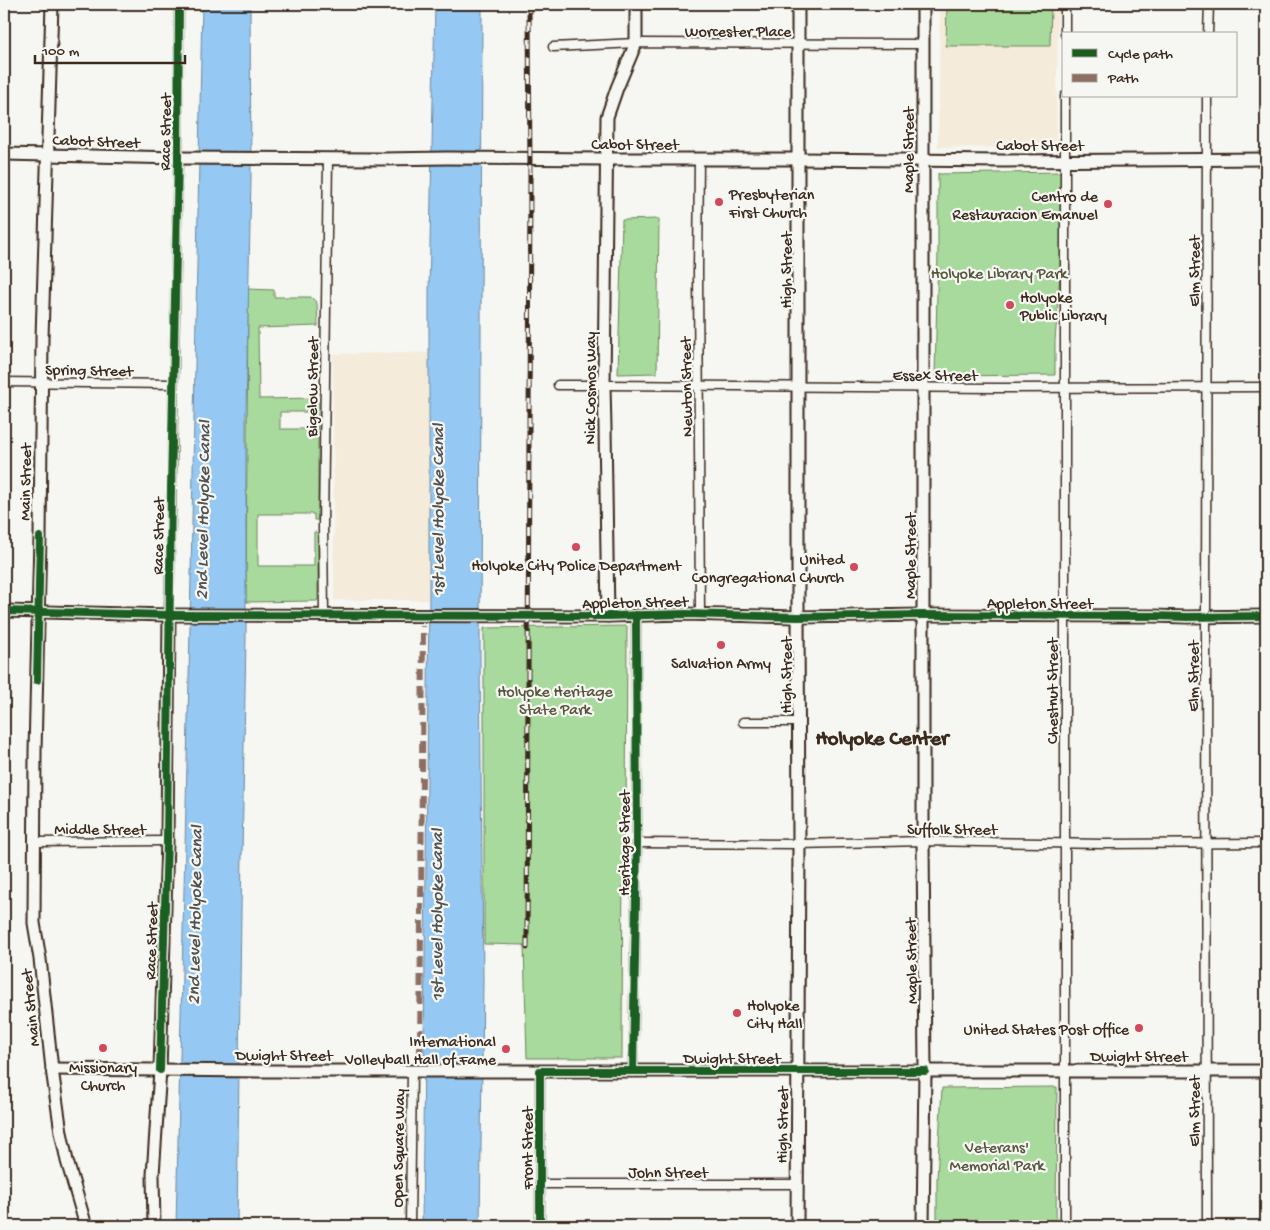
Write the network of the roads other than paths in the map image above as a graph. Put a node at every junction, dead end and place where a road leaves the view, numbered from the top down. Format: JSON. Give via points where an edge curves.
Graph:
{"nodes":[{"id":1,"x":52,"y":4,"type":"edge"},
{"id":2,"x":179,"y":4,"type":"edge"},
{"id":3,"x":636,"y":4,"type":"edge"},
{"id":4,"x":798,"y":4,"type":"edge"},
{"id":5,"x":923,"y":4,"type":"edge"},
{"id":6,"x":1065,"y":4,"type":"edge"},
{"id":7,"x":1209,"y":4,"type":"edge"},
{"id":8,"x":1065,"y":32,"type":"edge"},
{"id":9,"x":1208,"y":32,"type":"edge"},
{"id":10,"x":636,"y":43,"type":"junction"},
{"id":11,"x":798,"y":44,"type":"junction"},
{"id":12,"x":923,"y":44,"type":"junction"},
{"id":13,"x":553,"y":47,"type":"dead end"},
{"id":14,"x":1064,"y":98,"type":"edge"},
{"id":15,"x":1208,"y":98,"type":"edge"},
{"id":16,"x":4,"y":154,"type":"edge"},
{"id":17,"x":48,"y":154,"type":"junction"},
{"id":18,"x":181,"y":158,"type":"junction"},
{"id":19,"x":328,"y":159,"type":"junction"},
{"id":20,"x":699,"y":159,"type":"junction"},
{"id":21,"x":799,"y":159,"type":"junction"},
{"id":22,"x":1206,"y":159,"type":"junction"},
{"id":23,"x":1266,"y":159,"type":"edge"},
{"id":24,"x":606,"y":160,"type":"junction"},
{"id":25,"x":923,"y":160,"type":"junction"},
{"id":26,"x":1064,"y":160,"type":"junction"},
{"id":27,"x":4,"y":382,"type":"edge"},
{"id":28,"x":42,"y":382,"type":"junction"},
{"id":29,"x":173,"y":384,"type":"junction"},
{"id":30,"x":604,"y":384,"type":"junction"},
{"id":31,"x":558,"y":385,"type":"dead end"},
{"id":32,"x":699,"y":386,"type":"junction"},
{"id":33,"x":799,"y":386,"type":"junction"},
{"id":34,"x":922,"y":387,"type":"junction"},
{"id":35,"x":1207,"y":387,"type":"junction"},
{"id":36,"x":1266,"y":387,"type":"edge"},
{"id":37,"x":1065,"y":388,"type":"junction"},
{"id":38,"x":4,"y":611,"type":"edge"},
{"id":39,"x":39,"y":611,"type":"junction"},
{"id":40,"x":169,"y":615,"type":"junction"},
{"id":41,"x":324,"y":615,"type":"junction"},
{"id":42,"x":636,"y":615,"type":"junction"},
{"id":43,"x":700,"y":615,"type":"junction"},
{"id":44,"x":923,"y":615,"type":"junction"},
{"id":45,"x":608,"y":616,"type":"junction"},
{"id":46,"x":1064,"y":616,"type":"junction"},
{"id":47,"x":1206,"y":616,"type":"junction"},
{"id":48,"x":1266,"y":616,"type":"edge"},
{"id":49,"x":798,"y":617,"type":"junction"},
{"id":50,"x":743,"y":722,"type":"dead end"},
{"id":51,"x":799,"y":722,"type":"junction"},
{"id":52,"x":167,"y":841,"type":"junction"},
{"id":53,"x":923,"y":841,"type":"junction"},
{"id":54,"x":34,"y":842,"type":"junction"},
{"id":55,"x":637,"y":843,"type":"junction"},
{"id":56,"x":1064,"y":843,"type":"junction"},
{"id":57,"x":799,"y":844,"type":"junction"},
{"id":58,"x":1206,"y":844,"type":"junction"},
{"id":59,"x":1266,"y":844,"type":"edge"},
{"id":60,"x":52,"y":1069,"type":"junction"},
{"id":61,"x":160,"y":1070,"type":"junction"},
{"id":62,"x":415,"y":1070,"type":"junction"},
{"id":63,"x":540,"y":1070,"type":"junction"},
{"id":64,"x":633,"y":1071,"type":"junction"},
{"id":65,"x":798,"y":1071,"type":"junction"},
{"id":66,"x":925,"y":1071,"type":"junction"},
{"id":67,"x":1065,"y":1071,"type":"junction"},
{"id":68,"x":1206,"y":1071,"type":"junction"},
{"id":69,"x":1266,"y":1071,"type":"edge"},
{"id":70,"x":540,"y":1184,"type":"junction"},
{"id":71,"x":796,"y":1184,"type":"junction"},
{"id":72,"x":86,"y":1226,"type":"edge"},
{"id":73,"x":154,"y":1226,"type":"edge"},
{"id":74,"x":410,"y":1226,"type":"edge"},
{"id":75,"x":540,"y":1226,"type":"edge"},
{"id":76,"x":797,"y":1226,"type":"edge"},
{"id":77,"x":923,"y":1226,"type":"edge"},
{"id":78,"x":1065,"y":1226,"type":"edge"},
{"id":79,"x":1207,"y":1226,"type":"edge"}],
"edges":[{"from":1,"to":17,"type":"main road","name":"Main Street"},
{"from":2,"to":18,"type":"street","name":"Race Street"},
{"from":3,"to":10,"type":"main road"},
{"from":4,"to":11,"type":"main road","name":"High Street"},
{"from":5,"to":12,"type":"main road","name":"Maple Street"},
{"from":6,"to":8,"type":"street"},
{"from":7,"to":9,"type":"street"},
{"from":10,"to":11,"type":"street","name":"Worcester Place"},
{"from":10,"to":13,"type":"street","name":"Worcester Place"},
{"from":10,"to":24,"type":"main road","name":"Nick Cosmos Way","via":[[607,118]]},
{"from":11,"to":12,"type":"street","name":"Worcester Place"},
{"from":11,"to":21,"type":"main road","name":"High Street"},
{"from":12,"to":25,"type":"main road","name":"Maple Street"},
{"from":14,"to":26,"type":"street","name":"Chestnut Street"},
{"from":15,"to":22,"type":"street","name":"Elm Street"},
{"from":16,"to":17,"type":"main road","name":"Cabot Street"},
{"from":17,"to":18,"type":"main road","name":"Cabot Street"},
{"from":17,"to":28,"type":"main road","name":"Main Street"},
{"from":18,"to":19,"type":"main road","name":"Cabot Street"},
{"from":18,"to":29,"type":"street","name":"Race Street"},
{"from":19,"to":24,"type":"main road","name":"Cabot Street"},
{"from":19,"to":41,"type":"street","name":"Bigelow Street"},
{"from":20,"to":21,"type":"main road","name":"Cabot Street"},
{"from":20,"to":24,"type":"main road","name":"Cabot Street"},
{"from":20,"to":32,"type":"street","name":"Newton Street"},
{"from":21,"to":25,"type":"main road","name":"Cabot Street"},
{"from":21,"to":33,"type":"main road","name":"High Street"},
{"from":22,"to":23,"type":"main road","name":"Cabot Street"},
{"from":22,"to":26,"type":"main road","name":"Cabot Street"},
{"from":22,"to":35,"type":"street","name":"Elm Street"},
{"from":24,"to":30,"type":"main road","name":"Nick Cosmos Way"},
{"from":25,"to":26,"type":"main road","name":"Cabot Street"},
{"from":25,"to":34,"type":"main road","name":"Maple Street"},
{"from":26,"to":37,"type":"street","name":"Chestnut Street"},
{"from":27,"to":28,"type":"street","name":"Spring Street"},
{"from":28,"to":29,"type":"street","name":"Spring Street"},
{"from":28,"to":39,"type":"main road","name":"Main Street"},
{"from":29,"to":40,"type":"street","name":"Race Street"},
{"from":30,"to":31,"type":"street","name":"Essex Street"},
{"from":30,"to":32,"type":"street","name":"Essex Street"},
{"from":30,"to":45,"type":"main road","name":"Nick Cosmos Way"},
{"from":32,"to":33,"type":"street","name":"Essex Street"},
{"from":32,"to":43,"type":"street","name":"Newton Street"},
{"from":33,"to":34,"type":"street","name":"Essex Street"},
{"from":33,"to":49,"type":"main road","name":"High Street"},
{"from":34,"to":37,"type":"street","name":"Essex Street"},
{"from":34,"to":44,"type":"main road","name":"Maple Street"},
{"from":35,"to":36,"type":"street","name":"Essex Street"},
{"from":35,"to":37,"type":"street","name":"Essex Street"},
{"from":35,"to":47,"type":"street","name":"Elm Street"},
{"from":37,"to":46,"type":"street","name":"Chestnut Street"},
{"from":38,"to":39,"type":"main road","name":"Appleton Street"},
{"from":39,"to":40,"type":"main road","name":"Appleton Street"},
{"from":39,"to":54,"type":"main road","name":"Main Street"},
{"from":40,"to":41,"type":"main road","name":"Appleton Street"},
{"from":40,"to":52,"type":"main road","name":"Race Street"},
{"from":41,"to":45,"type":"main road","name":"Appleton Street"},
{"from":42,"to":43,"type":"main road","name":"Appleton Street"},
{"from":42,"to":45,"type":"main road","name":"Appleton Street"},
{"from":42,"to":55,"type":"street","name":"Heritage Street"},
{"from":43,"to":49,"type":"main road","name":"Appleton Street"},
{"from":44,"to":46,"type":"main road","name":"Appleton Street"},
{"from":44,"to":49,"type":"main road","name":"Appleton Street"},
{"from":44,"to":53,"type":"main road","name":"Maple Street"},
{"from":46,"to":47,"type":"main road","name":"Appleton Street"},
{"from":46,"to":56,"type":"street","name":"Chestnut Street"},
{"from":47,"to":48,"type":"main road","name":"Appleton Street"},
{"from":47,"to":58,"type":"street","name":"Elm Street"},
{"from":49,"to":51,"type":"main road","name":"High Street"},
{"from":50,"to":51,"type":"street"},
{"from":51,"to":57,"type":"main road","name":"High Street"},
{"from":52,"to":54,"type":"street","name":"Middle Street"},
{"from":52,"to":61,"type":"main road","name":"Race Street"},
{"from":53,"to":56,"type":"street","name":"Suffolk Street"},
{"from":53,"to":57,"type":"street","name":"Suffolk Street"},
{"from":53,"to":66,"type":"main road","name":"Maple Street"},
{"from":54,"to":60,"type":"main road","name":"Main Street","via":[[34,923]]},
{"from":55,"to":57,"type":"street","name":"Suffolk Street"},
{"from":55,"to":64,"type":"street","name":"Heritage Street"},
{"from":56,"to":58,"type":"street","name":"Suffolk Street"},
{"from":56,"to":67,"type":"street","name":"Chestnut Street"},
{"from":57,"to":65,"type":"main road","name":"High Street"},
{"from":58,"to":59,"type":"street","name":"Suffolk Street"},
{"from":58,"to":68,"type":"street","name":"Elm Street"},
{"from":60,"to":61,"type":"main road","name":"Dwight Street"},
{"from":60,"to":72,"type":"main road","name":"Main Street","via":[[67,1161]]},
{"from":61,"to":62,"type":"main road","name":"Dwight Street"},
{"from":61,"to":73,"type":"main road","name":"Race Street"},
{"from":62,"to":63,"type":"main road","name":"Dwight Street"},
{"from":62,"to":74,"type":"street","name":"Open Square Way"},
{"from":63,"to":64,"type":"main road","name":"Dwight Street"},
{"from":63,"to":70,"type":"street","name":"Front Street"},
{"from":64,"to":65,"type":"main road","name":"Dwight Street"},
{"from":65,"to":66,"type":"main road","name":"Dwight Street"},
{"from":65,"to":71,"type":"main road","name":"High Street"},
{"from":66,"to":67,"type":"main road","name":"Dwight Street"},
{"from":66,"to":77,"type":"main road","name":"Maple Street"},
{"from":67,"to":68,"type":"main road","name":"Dwight Street"},
{"from":67,"to":78,"type":"street","name":"Chestnut Street"},
{"from":68,"to":69,"type":"main road","name":"Dwight Street"},
{"from":68,"to":79,"type":"street","name":"Elm Street"},
{"from":70,"to":71,"type":"street","name":"John Street"},
{"from":70,"to":75,"type":"street","name":"Front Street"},
{"from":71,"to":76,"type":"main road","name":"High Street"}]}
